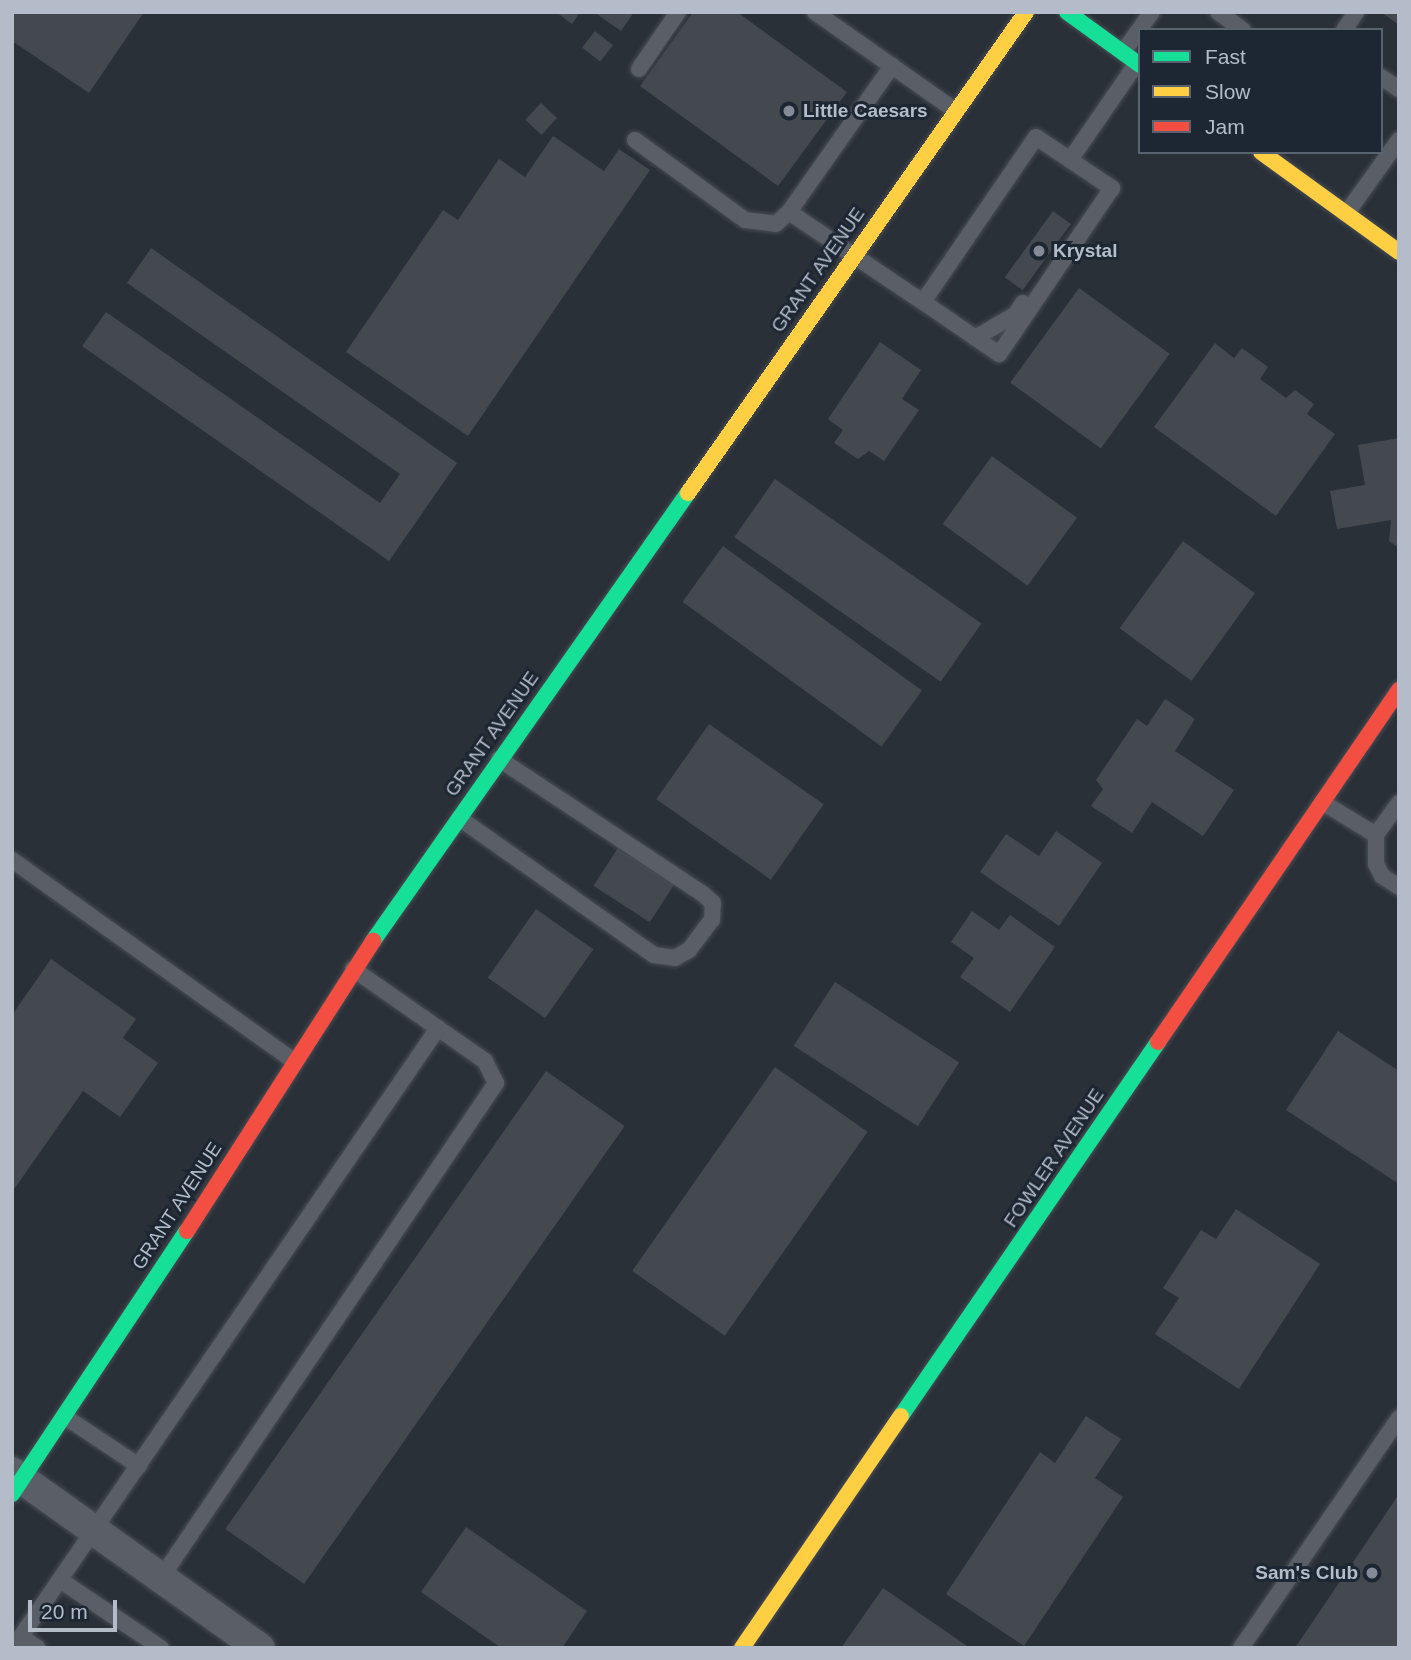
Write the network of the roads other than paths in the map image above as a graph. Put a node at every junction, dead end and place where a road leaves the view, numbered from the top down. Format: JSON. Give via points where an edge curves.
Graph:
{"nodes":[{"id":1,"x":678,"y":12,"type":"edge"},
{"id":2,"x":815,"y":12,"type":"edge"},
{"id":3,"x":1026,"y":12,"type":"edge"},
{"id":4,"x":1068,"y":12,"type":"edge"},
{"id":5,"x":1152,"y":12,"type":"edge"},
{"id":6,"x":1218,"y":12,"type":"edge"},
{"id":7,"x":1356,"y":12,"type":"edge"},
{"id":8,"x":1140,"y":28,"type":"edge"},
{"id":9,"x":1240,"y":28,"type":"edge"},
{"id":10,"x":1345,"y":28,"type":"edge"},
{"id":11,"x":1138,"y":31,"type":"edge"},
{"id":12,"x":1123,"y":52,"type":"junction"},
{"id":13,"x":1138,"y":64,"type":"edge"},
{"id":14,"x":892,"y":66,"type":"junction"},
{"id":15,"x":639,"y":69,"type":"dead end"},
{"id":16,"x":1383,"y":78,"type":"edge"},
{"id":17,"x":1399,"y":89,"type":"edge"},
{"id":18,"x":956,"y":111,"type":"junction"},
{"id":19,"x":635,"y":140,"type":"dead end"},
{"id":20,"x":1399,"y":140,"type":"edge"},
{"id":21,"x":1264,"y":154,"type":"edge"},
{"id":22,"x":1070,"y":160,"type":"junction"},
{"id":23,"x":1096,"y":177,"type":"junction"},
{"id":24,"x":789,"y":212,"type":"junction"},
{"id":25,"x":1346,"y":214,"type":"junction"},
{"id":26,"x":1399,"y":252,"type":"edge"},
{"id":27,"x":854,"y":255,"type":"junction"},
{"id":28,"x":923,"y":302,"type":"junction"},
{"id":29,"x":975,"y":338,"type":"junction"},
{"id":30,"x":1399,"y":690,"type":"edge"},
{"id":31,"x":499,"y":759,"type":"junction"},
{"id":32,"x":1322,"y":802,"type":"junction"},
{"id":33,"x":1399,"y":803,"type":"edge"},
{"id":34,"x":459,"y":818,"type":"junction"},
{"id":35,"x":1376,"y":835,"type":"junction"},
{"id":36,"x":12,"y":860,"type":"edge"},
{"id":37,"x":1399,"y":887,"type":"edge"},
{"id":38,"x":353,"y":969,"type":"junction"},
{"id":39,"x":438,"y":1028,"type":"junction"},
{"id":40,"x":294,"y":1061,"type":"junction"},
{"id":41,"x":64,"y":1416,"type":"junction"},
{"id":42,"x":1399,"y":1418,"type":"edge"},
{"id":43,"x":139,"y":1466,"type":"junction"},
{"id":44,"x":16,"y":1482,"type":"edge"},
{"id":45,"x":95,"y":1531,"type":"junction"},
{"id":46,"x":161,"y":1578,"type":"junction"},
{"id":47,"x":61,"y":1580,"type":"junction"},
{"id":48,"x":17,"y":1642,"type":"edge"},
{"id":49,"x":38,"y":1648,"type":"edge"},
{"id":50,"x":161,"y":1648,"type":"edge"},
{"id":51,"x":260,"y":1648,"type":"edge"},
{"id":52,"x":742,"y":1648,"type":"edge"},
{"id":53,"x":1241,"y":1648,"type":"edge"}],
"edges":[{"from":1,"to":15,"type":"lane"},
{"from":2,"to":14,"type":"lane"},
{"from":3,"to":18,"type":"street","name":"GRANT AVENUE"},
{"from":4,"to":12,"type":"street"},
{"from":5,"to":8,"type":"lane"},
{"from":6,"to":9,"type":"lane"},
{"from":7,"to":10,"type":"lane"},
{"from":11,"to":12,"type":"lane"},
{"from":12,"to":13,"type":"street"},
{"from":13,"to":22,"type":"lane"},
{"from":14,"to":18,"type":"lane"},
{"from":14,"to":24,"type":"lane"},
{"from":16,"to":17,"type":"lane"},
{"from":18,"to":27,"type":"street","name":"GRANT AVENUE"},
{"from":19,"to":24,"type":"lane","via":[[745,220],[776,224]]},
{"from":20,"to":25,"type":"lane"},
{"from":21,"to":25,"type":"street"},
{"from":22,"to":23,"type":"lane"},
{"from":22,"to":28,"type":"lane","via":[[1036,136]]},
{"from":23,"to":29,"type":"lane","via":[[1093,203],[1016,314]]},
{"from":23,"to":29,"type":"lane","via":[[1112,188],[999,354]]},
{"from":24,"to":27,"type":"lane"},
{"from":25,"to":26,"type":"street"},
{"from":27,"to":28,"type":"lane"},
{"from":27,"to":31,"type":"street","name":"GRANT AVENUE"},
{"from":28,"to":29,"type":"lane"},
{"from":30,"to":32,"type":"street","name":"FOWLER AVENUE"},
{"from":31,"to":34,"type":"street","name":"GRANT AVENUE"},
{"from":31,"to":34,"type":"lane","via":[[703,894],[713,903],[712,920],[690,950],[675,958],[654,955]]},
{"from":32,"to":35,"type":"lane"},
{"from":32,"to":52,"type":"street","name":"FOWLER AVENUE"},
{"from":33,"to":35,"type":"lane"},
{"from":34,"to":38,"type":"street","name":"GRANT AVENUE"},
{"from":35,"to":37,"type":"lane","via":[[1376,864],[1382,876]]},
{"from":36,"to":40,"type":"lane"},
{"from":38,"to":39,"type":"lane"},
{"from":38,"to":40,"type":"street","name":"GRANT AVENUE"},
{"from":39,"to":43,"type":"lane"},
{"from":39,"to":46,"type":"lane","via":[[494,1071],[492,1094]]},
{"from":40,"to":41,"type":"street","name":"GRANT AVENUE"},
{"from":41,"to":43,"type":"lane"},
{"from":41,"to":44,"type":"street","name":"GRANT AVENUE"},
{"from":42,"to":53,"type":"lane"},
{"from":43,"to":45,"type":"lane"},
{"from":44,"to":45,"type":"street"},
{"from":45,"to":46,"type":"street"},
{"from":45,"to":47,"type":"lane"},
{"from":46,"to":51,"type":"street"},
{"from":47,"to":48,"type":"lane"},
{"from":47,"to":50,"type":"lane"},
{"from":48,"to":49,"type":"lane"}]}
